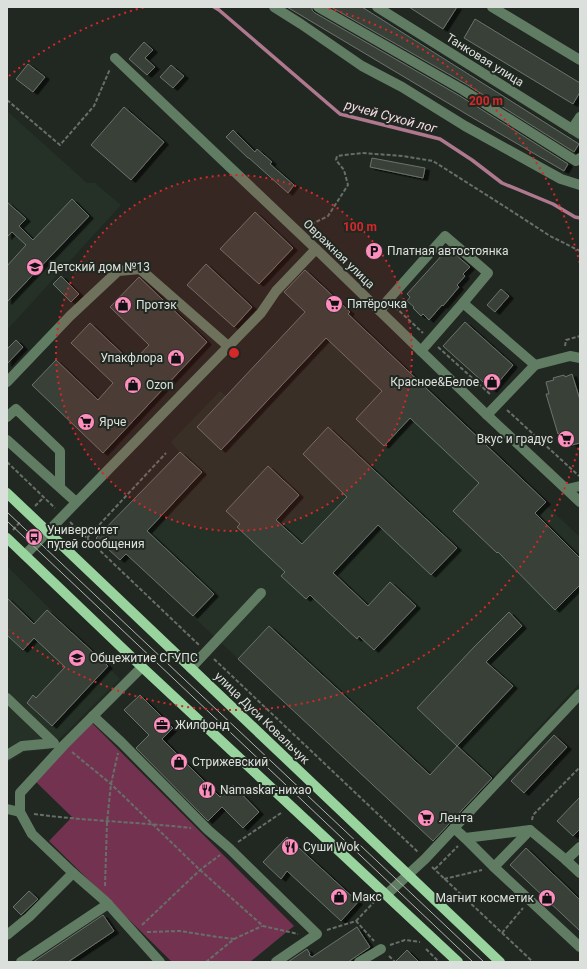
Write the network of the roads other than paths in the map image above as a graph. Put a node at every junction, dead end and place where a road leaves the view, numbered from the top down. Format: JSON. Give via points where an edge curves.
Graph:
{"nodes":[{"id":1,"x":274,"y":7,"type":"edge"},
{"id":2,"x":318,"y":7,"type":"edge"},
{"id":3,"x":377,"y":7,"type":"edge"},
{"id":4,"x":492,"y":7,"type":"edge"},
{"id":5,"x":115,"y":58,"type":"road end"},
{"id":6,"x":580,"y":60,"type":"edge"},
{"id":7,"x":580,"y":117,"type":"edge"},
{"id":8,"x":576,"y":132,"type":"edge"},
{"id":9,"x":580,"y":158,"type":"edge"},
{"id":10,"x":580,"y":185,"type":"edge"},
{"id":11,"x":316,"y":249,"type":"junction"},
{"id":12,"x":464,"y":303,"type":"junction"},
{"id":13,"x":380,"y":311,"type":"junction"},
{"id":14,"x":228,"y":346,"type":"junction"},
{"id":15,"x":421,"y":351,"type":"junction"},
{"id":16,"x":580,"y":358,"type":"edge"},
{"id":17,"x":535,"y":365,"type":"junction"},
{"id":18,"x":7,"y":382,"type":"edge"},
{"id":19,"x":487,"y":415,"type":"junction"},
{"id":20,"x":7,"y":417,"type":"edge"},
{"id":21,"x":7,"y":440,"type":"edge"},
{"id":22,"x":580,"y":486,"type":"edge"},
{"id":23,"x":60,"y":487,"type":"junction"},
{"id":24,"x":567,"y":489,"type":"junction"},
{"id":25,"x":7,"y":493,"type":"edge"},
{"id":26,"x":76,"y":502,"type":"junction"},
{"id":27,"x":580,"y":502,"type":"edge"},
{"id":28,"x":47,"y":532,"type":"junction"},
{"id":29,"x":7,"y":538,"type":"edge"},
{"id":30,"x":25,"y":555,"type":"junction"},
{"id":31,"x":261,"y":593,"type":"dead end"},
{"id":32,"x":142,"y":667,"type":"junction"},
{"id":33,"x":191,"y":668,"type":"junction"},
{"id":34,"x":580,"y":694,"type":"edge"},
{"id":35,"x":7,"y":698,"type":"edge"},
{"id":36,"x":93,"y":716,"type":"junction"},
{"id":37,"x":7,"y":755,"type":"edge"},
{"id":38,"x":7,"y":809,"type":"edge"},
{"id":39,"x":20,"y":812,"type":"junction"},
{"id":40,"x":454,"y":828,"type":"junction"},
{"id":41,"x":530,"y":830,"type":"junction"},
{"id":42,"x":465,"y":838,"type":"junction"},
{"id":43,"x":580,"y":847,"type":"edge"},
{"id":44,"x":566,"y":860,"type":"junction"},
{"id":45,"x":494,"y":867,"type":"junction"},
{"id":46,"x":73,"y":873,"type":"junction"},
{"id":47,"x":580,"y":873,"type":"edge"},
{"id":48,"x":408,"y":875,"type":"junction"},
{"id":49,"x":386,"y":894,"type":"junction"},
{"id":50,"x":106,"y":902,"type":"junction"},
{"id":51,"x":7,"y":935,"type":"edge"},
{"id":52,"x":580,"y":947,"type":"edge"},
{"id":53,"x":381,"y":949,"type":"road end"},
{"id":54,"x":21,"y":962,"type":"edge"},
{"id":55,"x":160,"y":962,"type":"edge"},
{"id":56,"x":276,"y":962,"type":"edge"},
{"id":57,"x":359,"y":962,"type":"edge"},
{"id":58,"x":458,"y":962,"type":"edge"},
{"id":59,"x":500,"y":962,"type":"edge"}],
"edges":[{"from":1,"to":10,"type":"street","via":[[362,66],[465,126],[561,179]]},
{"from":2,"to":9,"type":"street","via":[[463,90],[576,161]]},
{"from":3,"to":8,"type":"street","name":"Танковая улица"},
{"from":4,"to":6,"type":"street"},
{"from":5,"to":11,"type":"street","name":"Овражная улица"},
{"from":7,"to":8,"type":"street"},
{"from":11,"to":13,"type":"street","name":"Овражная улица"},
{"from":11,"to":14,"type":"street","via":[[276,291],[261,313]]},
{"from":12,"to":13,"type":"street","via":[[488,273],[445,236]]},
{"from":12,"to":15,"type":"street"},
{"from":12,"to":17,"type":"street"},
{"from":13,"to":15,"type":"street","name":"Овражная улица"},
{"from":14,"to":18,"type":"street","via":[[140,269],[118,271],[70,316]]},
{"from":14,"to":26,"type":"street"},
{"from":15,"to":19,"type":"street","name":"Овражная улица"},
{"from":16,"to":17,"type":"street","via":[[570,356]]},
{"from":17,"to":19,"type":"street"},
{"from":19,"to":24,"type":"street","name":"Овражная улица"},
{"from":20,"to":23,"type":"street","via":[[16,409],[60,450]]},
{"from":21,"to":23,"type":"street"},
{"from":22,"to":24,"type":"street"},
{"from":23,"to":26,"type":"street"},
{"from":24,"to":27,"type":"street","name":"Овражная улица"},
{"from":25,"to":28,"type":"main road","name":"улица Дуси Ковальчук"},
{"from":26,"to":28,"type":"street"},
{"from":28,"to":30,"type":"street"},
{"from":28,"to":33,"type":"main road","name":"улица Дуси Ковальчук"},
{"from":29,"to":30,"type":"main road"},
{"from":30,"to":32,"type":"main road"},
{"from":31,"to":33,"type":"street"},
{"from":32,"to":36,"type":"street"},
{"from":32,"to":49,"type":"main road"},
{"from":33,"to":48,"type":"main road","name":"улица Дуси Ковальчук"},
{"from":34,"to":40,"type":"street"},
{"from":35,"to":37,"type":"street","via":[[54,743],[22,746]]},
{"from":36,"to":39,"type":"street","via":[[20,793]]},
{"from":36,"to":56,"type":"street","via":[[317,934]]},
{"from":38,"to":39,"type":"street"},
{"from":39,"to":46,"type":"street","via":[[32,834]]},
{"from":40,"to":42,"type":"street"},
{"from":40,"to":48,"type":"street"},
{"from":41,"to":42,"type":"street"},
{"from":41,"to":44,"type":"street"},
{"from":41,"to":45,"type":"street"},
{"from":42,"to":45,"type":"street"},
{"from":43,"to":44,"type":"street"},
{"from":44,"to":47,"type":"street"},
{"from":45,"to":52,"type":"street"},
{"from":46,"to":50,"type":"street"},
{"from":46,"to":51,"type":"street"},
{"from":48,"to":49,"type":"street"},
{"from":48,"to":59,"type":"main road","name":"улица Дуси Ковальчук"},
{"from":49,"to":58,"type":"main road"},
{"from":50,"to":54,"type":"street"},
{"from":50,"to":55,"type":"street"},
{"from":53,"to":57,"type":"street"}]}
